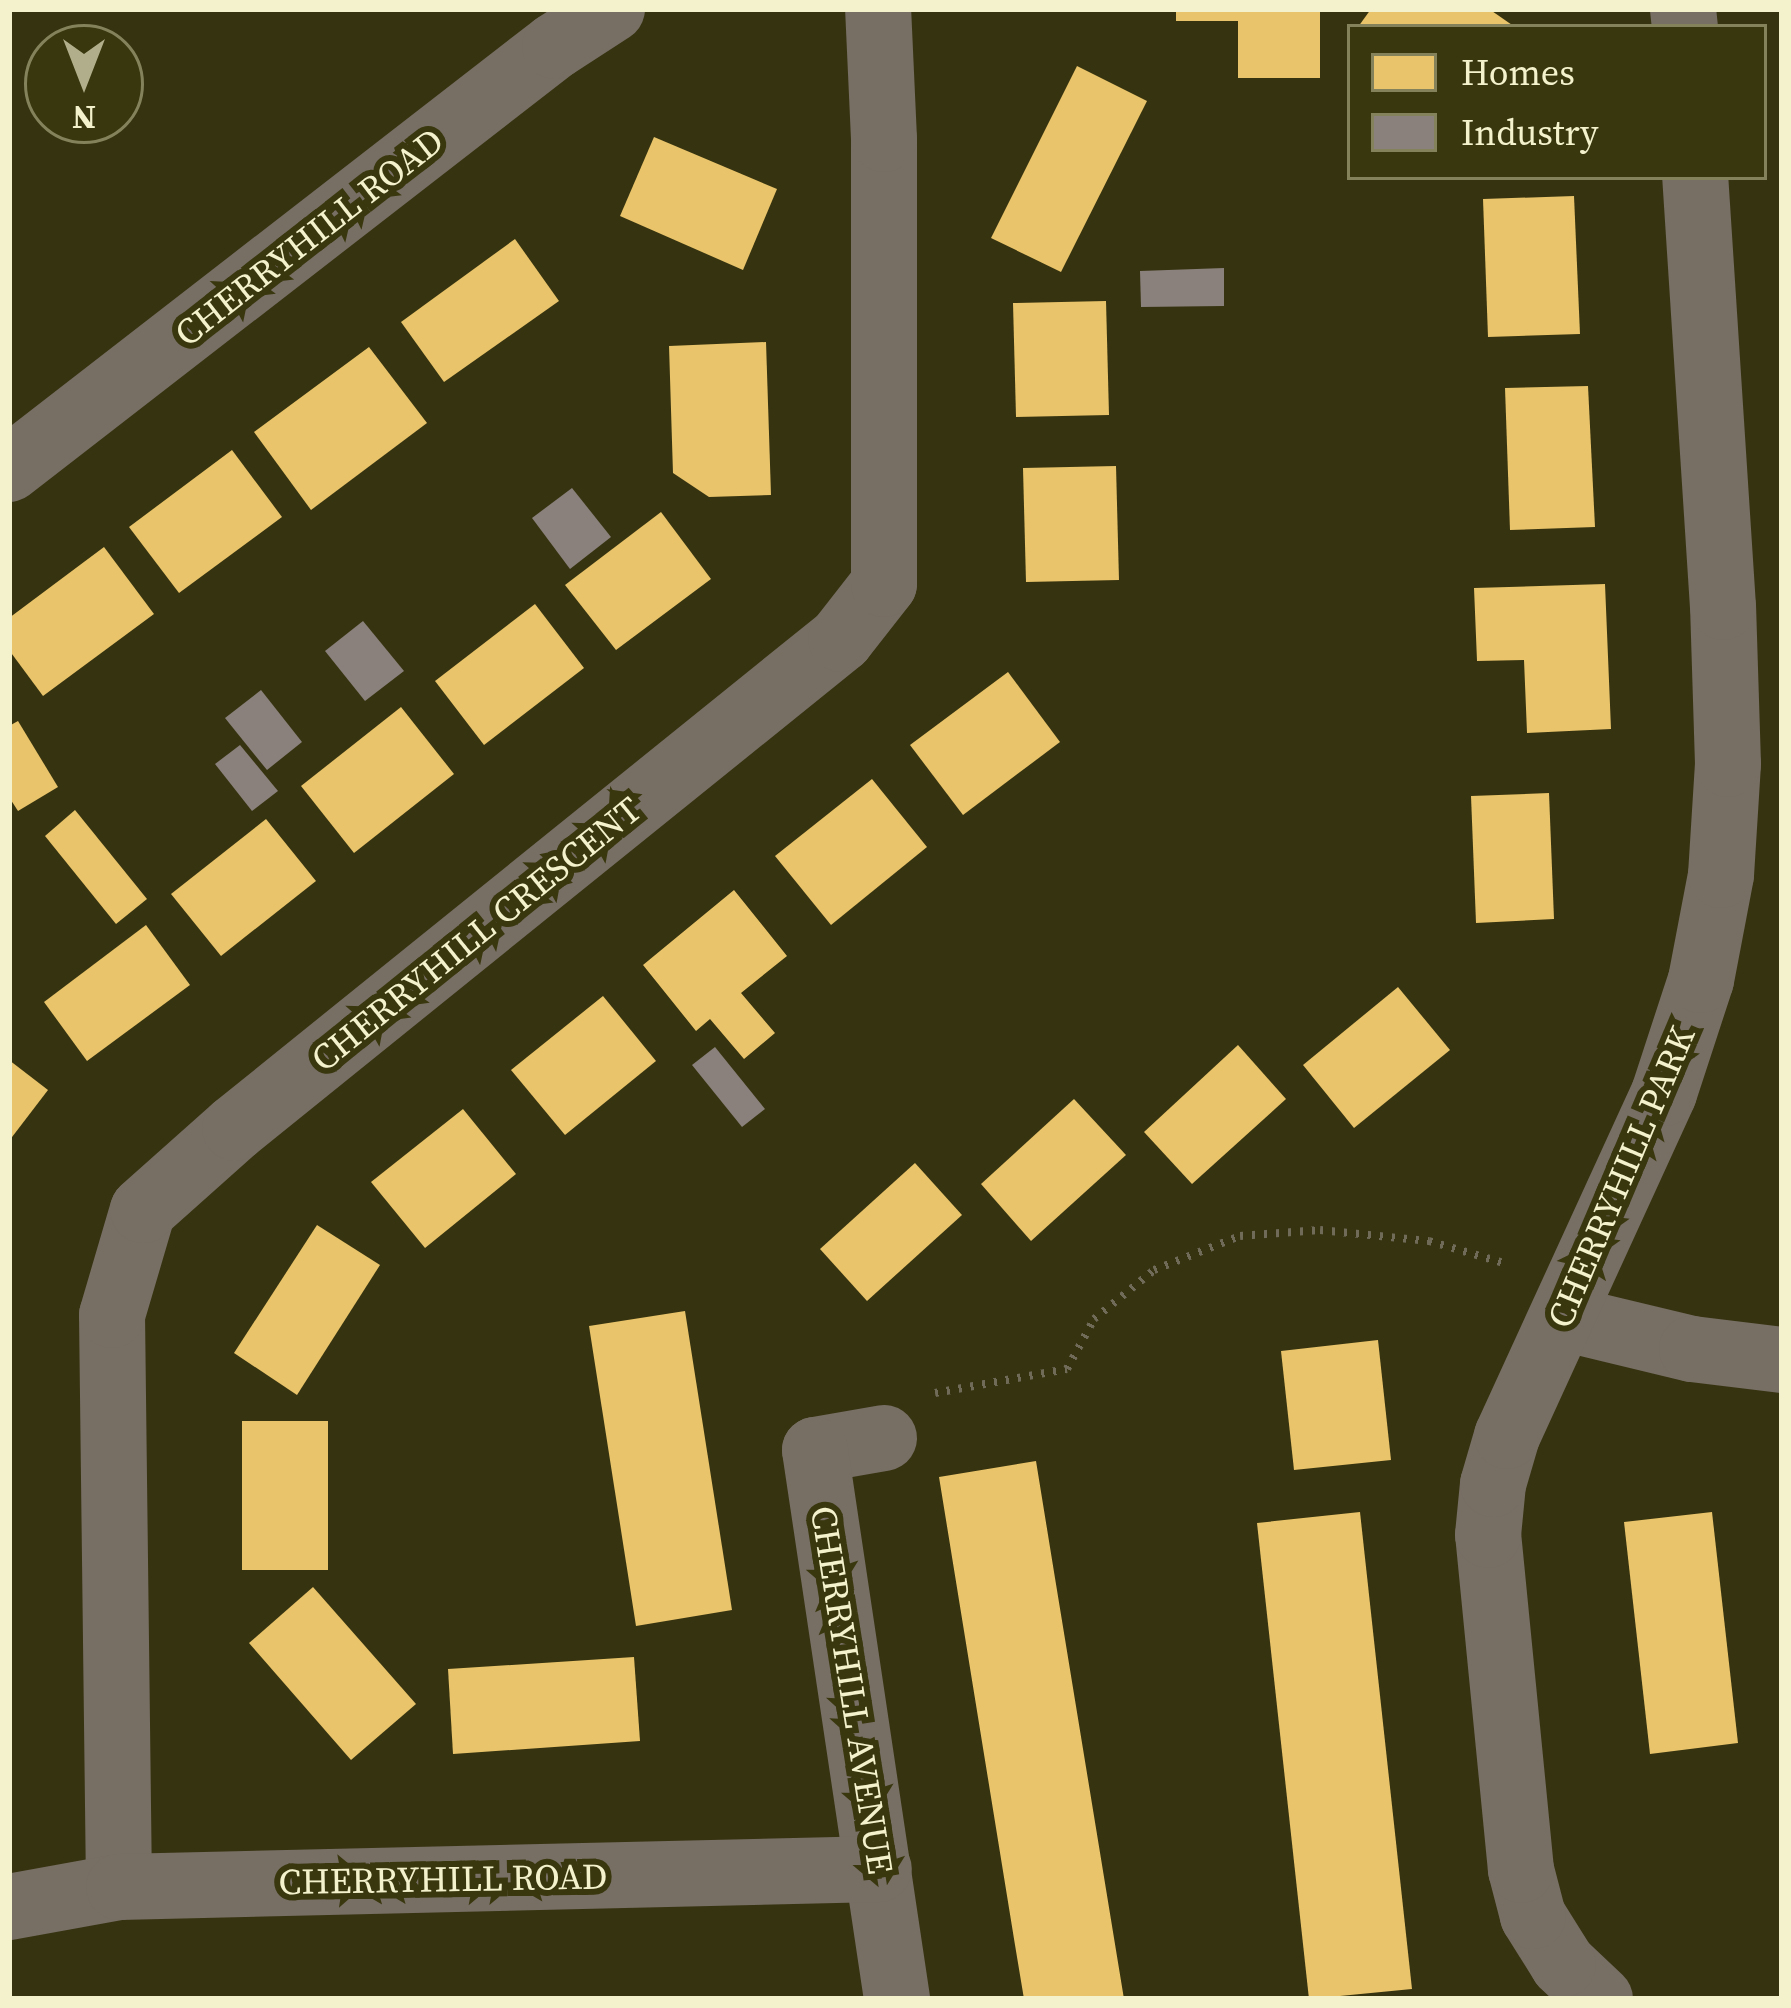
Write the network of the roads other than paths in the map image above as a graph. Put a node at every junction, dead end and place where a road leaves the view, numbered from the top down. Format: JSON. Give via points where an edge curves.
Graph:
{"nodes":[{"id":1,"x":612,"y":9,"type":"edge"},
{"id":2,"x":878,"y":9,"type":"edge"},
{"id":3,"x":1694,"y":180,"type":"edge"},
{"id":4,"x":9,"y":469,"type":"edge"},
{"id":5,"x":1570,"y":1302,"type":"junction"},
{"id":6,"x":1782,"y":1360,"type":"edge"},
{"id":7,"x":906,"y":1416,"type":"road end"},
{"id":8,"x":879,"y":1869,"type":"junction"},
{"id":9,"x":119,"y":1887,"type":"junction"},
{"id":10,"x":9,"y":1907,"type":"edge"},
{"id":11,"x":897,"y":1999,"type":"edge"},
{"id":12,"x":1600,"y":1999,"type":"edge"}],
"edges":[{"from":1,"to":4,"type":"street","name":"CHERRYHILL ROAD"},
{"from":2,"to":9,"type":"street","name":"CHERRYHILL CRESCENT","via":[[884,584],[841,639],[143,1210],[112,1315]]},
{"from":3,"to":5,"type":"street","name":"CHERRYHILL PARK","via":[[1723,607],[1728,764],[1721,874],[1701,980],[1664,1093]]},
{"from":5,"to":6,"type":"street","via":[[1692,1348]]},
{"from":5,"to":12,"type":"street","name":"CHERRYHILL PARK","via":[[1507,1436],[1488,1535],[1521,1870],[1543,1932]]},
{"from":7,"to":8,"type":"street","name":"CHERRYHILL AVENUE","via":[[815,1450]]},
{"from":8,"to":9,"type":"street","name":"CHERRYHILL ROAD"},
{"from":8,"to":11,"type":"street","name":"CHERRYHILL AVENUE"},
{"from":9,"to":10,"type":"street","name":"CHERRYHILL ROAD"}]}
